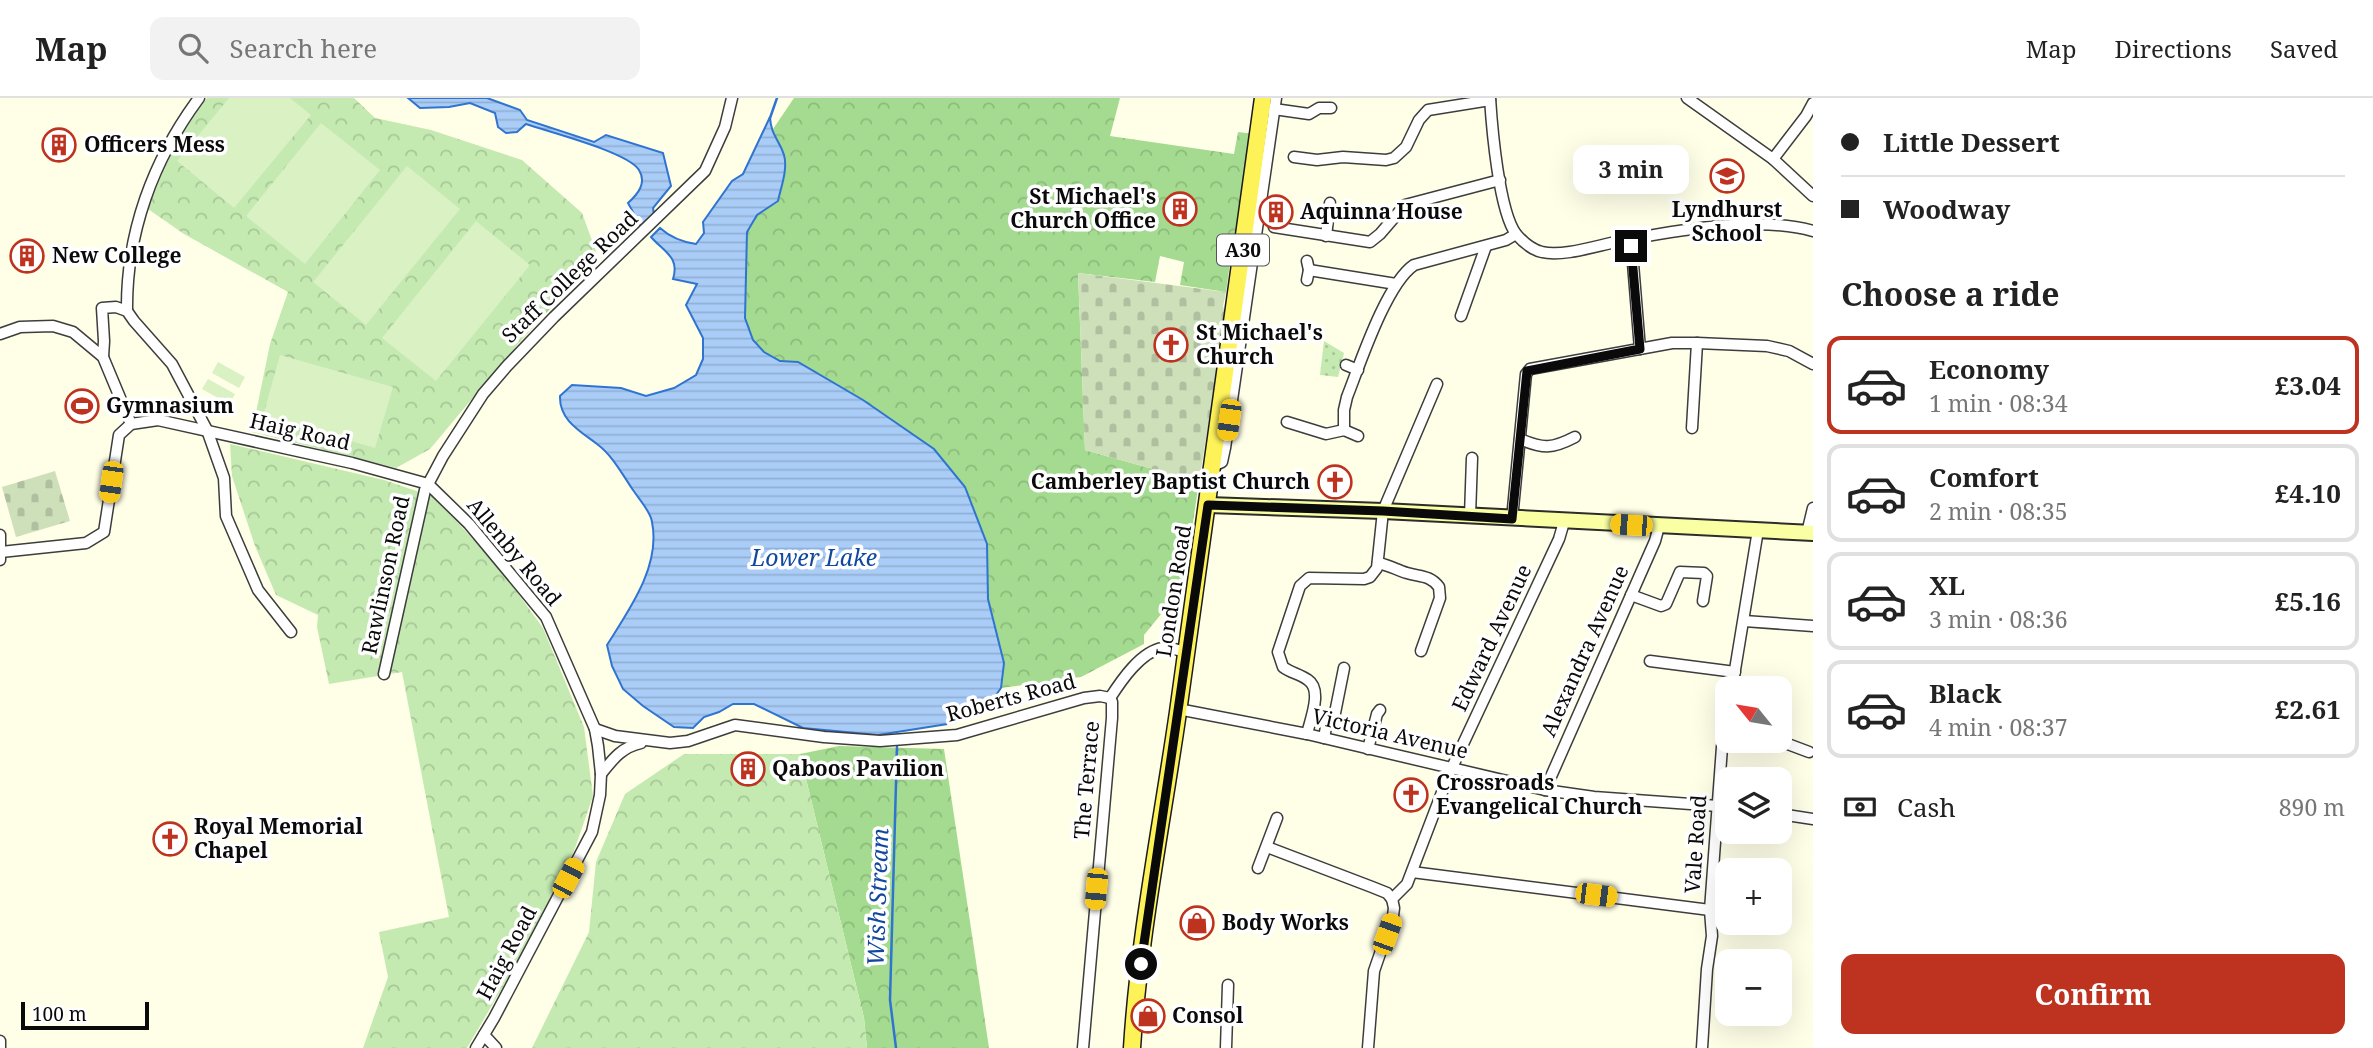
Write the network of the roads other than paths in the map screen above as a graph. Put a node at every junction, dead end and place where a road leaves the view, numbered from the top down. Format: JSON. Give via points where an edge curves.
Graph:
{"nodes":[{"id":1,"x":199,"y":98,"type":"edge"},
{"id":2,"x":732,"y":98,"type":"edge"},
{"id":3,"x":1687,"y":98,"type":"edge"},
{"id":4,"x":1490,"y":99,"type":"edge"},
{"id":5,"x":1270,"y":102,"type":"edge"},
{"id":6,"x":1813,"y":103,"type":"edge"},
{"id":7,"x":1331,"y":108,"type":"dead end"},
{"id":8,"x":1773,"y":159,"type":"junction"},
{"id":9,"x":1304,"y":171,"type":"dead end"},
{"id":10,"x":1500,"y":180,"type":"junction"},
{"id":11,"x":1813,"y":196,"type":"edge"},
{"id":12,"x":1330,"y":203,"type":"dead end"},
{"id":13,"x":1274,"y":227,"type":"dead end"},
{"id":14,"x":1813,"y":231,"type":"edge"},
{"id":15,"x":1516,"y":234,"type":"junction"},
{"id":16,"x":1326,"y":236,"type":"junction"},
{"id":17,"x":1631,"y":239,"type":"junction"},
{"id":18,"x":1486,"y":246,"type":"junction"},
{"id":19,"x":1308,"y":270,"type":"dead end"},
{"id":20,"x":1396,"y":284,"type":"junction"},
{"id":21,"x":127,"y":311,"type":"junction"},
{"id":22,"x":1461,"y":316,"type":"dead end"},
{"id":23,"x":0,"y":334,"type":"edge"},
{"id":24,"x":1697,"y":343,"type":"junction"},
{"id":25,"x":1640,"y":349,"type":"junction"},
{"id":26,"x":103,"y":357,"type":"junction"},
{"id":27,"x":1813,"y":364,"type":"edge"},
{"id":28,"x":1346,"y":365,"type":"dead end"},
{"id":29,"x":1358,"y":370,"type":"junction"},
{"id":30,"x":1437,"y":384,"type":"dead end"},
{"id":31,"x":1287,"y":422,"type":"dead end"},
{"id":32,"x":131,"y":424,"type":"junction"},
{"id":33,"x":1692,"y":428,"type":"dead end"},
{"id":34,"x":207,"y":430,"type":"junction"},
{"id":35,"x":1344,"y":430,"type":"junction"},
{"id":36,"x":1358,"y":436,"type":"dead end"},
{"id":37,"x":1575,"y":437,"type":"dead end"},
{"id":38,"x":1520,"y":439,"type":"junction"},
{"id":39,"x":1472,"y":458,"type":"dead end"},
{"id":40,"x":428,"y":484,"type":"junction"},
{"id":41,"x":1208,"y":505,"type":"junction"},
{"id":42,"x":1813,"y":508,"type":"edge"},
{"id":43,"x":1383,"y":511,"type":"junction"},
{"id":44,"x":1470,"y":516,"type":"junction"},
{"id":45,"x":1512,"y":519,"type":"junction"},
{"id":46,"x":1564,"y":522,"type":"junction"},
{"id":47,"x":1659,"y":527,"type":"junction"},
{"id":48,"x":1758,"y":530,"type":"junction"},
{"id":49,"x":1810,"y":533,"type":"edge"},
{"id":50,"x":0,"y":535,"type":"edge"},
{"id":51,"x":1,"y":556,"type":"edge"},
{"id":52,"x":1378,"y":563,"type":"junction"},
{"id":53,"x":1631,"y":595,"type":"junction"},
{"id":54,"x":1703,"y":601,"type":"dead end"},
{"id":55,"x":1744,"y":621,"type":"junction"},
{"id":56,"x":1813,"y":626,"type":"edge"},
{"id":57,"x":291,"y":632,"type":"dead end"},
{"id":58,"x":1421,"y":651,"type":"dead end"},
{"id":59,"x":1185,"y":652,"type":"junction"},
{"id":60,"x":1650,"y":661,"type":"dead end"},
{"id":61,"x":1344,"y":668,"type":"dead end"},
{"id":62,"x":1735,"y":672,"type":"junction"},
{"id":63,"x":384,"y":674,"type":"dead end"},
{"id":64,"x":1734,"y":676,"type":"edge"},
{"id":65,"x":1110,"y":698,"type":"junction"},
{"id":66,"x":1178,"y":709,"type":"junction"},
{"id":67,"x":1380,"y":709,"type":"dead end"},
{"id":68,"x":595,"y":730,"type":"junction"},
{"id":69,"x":1307,"y":734,"type":"junction"},
{"id":70,"x":1324,"y":738,"type":"junction"},
{"id":71,"x":649,"y":742,"type":"junction"},
{"id":72,"x":1792,"y":746,"type":"edge"},
{"id":73,"x":1368,"y":749,"type":"junction"},
{"id":74,"x":1809,"y":752,"type":"dead end"},
{"id":75,"x":1452,"y":769,"type":"junction"},
{"id":76,"x":601,"y":774,"type":"junction"},
{"id":77,"x":1545,"y":790,"type":"junction"},
{"id":78,"x":1715,"y":807,"type":"edge"},
{"id":79,"x":1792,"y":816,"type":"edge"},
{"id":80,"x":1277,"y":818,"type":"dead end"},
{"id":81,"x":1813,"y":819,"type":"edge"},
{"id":82,"x":1717,"y":844,"type":"edge"},
{"id":83,"x":1267,"y":847,"type":"junction"},
{"id":84,"x":1258,"y":868,"type":"dead end"},
{"id":85,"x":1412,"y":872,"type":"junction"},
{"id":86,"x":1392,"y":899,"type":"junction"},
{"id":87,"x":1710,"y":912,"type":"junction"},
{"id":88,"x":1228,"y":985,"type":"dead end"},
{"id":89,"x":484,"y":1035,"type":"junction"},
{"id":90,"x":0,"y":1041,"type":"edge"},
{"id":91,"x":0,"y":1048,"type":"edge"},
{"id":92,"x":476,"y":1048,"type":"edge"},
{"id":93,"x":496,"y":1048,"type":"edge"},
{"id":94,"x":1083,"y":1048,"type":"edge"},
{"id":95,"x":1132,"y":1048,"type":"edge"},
{"id":96,"x":1226,"y":1048,"type":"edge"},
{"id":97,"x":1368,"y":1048,"type":"edge"},
{"id":98,"x":1702,"y":1048,"type":"edge"}],
"edges":[{"from":1,"to":21,"type":"street","via":[[158,165],[141,213],[130,252]]},
{"from":2,"to":40,"type":"street","name":"Staff College Road","via":[[705,171],[499,375],[463,423]]},
{"from":3,"to":8,"type":"street"},
{"from":4,"to":9,"type":"street","via":[[1428,110],[1394,159],[1300,158]]},
{"from":4,"to":10,"type":"street"},
{"from":5,"to":7,"type":"street","via":[[1309,114]]},
{"from":5,"to":41,"type":"main road","name":"London Road","number":"A30"},
{"from":6,"to":8,"type":"street"},
{"from":8,"to":11,"type":"street"},
{"from":10,"to":15,"type":"street"},
{"from":10,"to":16,"type":"street","via":[[1405,205],[1370,242]]},
{"from":12,"to":16,"type":"street"},
{"from":13,"to":16,"type":"street"},
{"from":14,"to":17,"type":"street","via":[[1764,224]]},
{"from":15,"to":17,"type":"street","via":[[1531,248],[1549,253]]},
{"from":15,"to":18,"type":"street"},
{"from":17,"to":25,"type":"street"},
{"from":18,"to":20,"type":"street","via":[[1414,265]]},
{"from":18,"to":22,"type":"street"},
{"from":19,"to":20,"type":"street"},
{"from":20,"to":29,"type":"street"},
{"from":21,"to":26,"type":"street","via":[[102,308]]},
{"from":21,"to":34,"type":"street","via":[[172,364]]},
{"from":23,"to":26,"type":"street","via":[[20,327],[53,326],[73,332]]},
{"from":24,"to":25,"type":"street"},
{"from":24,"to":27,"type":"street","via":[[1768,346]]},
{"from":24,"to":33,"type":"street"},
{"from":25,"to":38,"type":"street","via":[[1527,371]]},
{"from":26,"to":32,"type":"street"},
{"from":28,"to":29,"type":"street"},
{"from":29,"to":35,"type":"street","via":[[1345,404]]},
{"from":30,"to":43,"type":"street"},
{"from":31,"to":35,"type":"street","via":[[1326,433]]},
{"from":32,"to":34,"type":"street","name":"Haig Road","via":[[158,420]]},
{"from":32,"to":51,"type":"street","via":[[119,435],[104,533],[86,543]]},
{"from":34,"to":40,"type":"street","name":"Haig Road"},
{"from":34,"to":57,"type":"street","via":[[224,478],[226,516],[258,590]]},
{"from":35,"to":36,"type":"street"},
{"from":37,"to":38,"type":"street","via":[[1541,448]]},
{"from":38,"to":45,"type":"street"},
{"from":39,"to":44,"type":"street"},
{"from":40,"to":63,"type":"street","name":"Rawlinson Road"},
{"from":40,"to":68,"type":"street","name":"Allenby Road","via":[[469,524],[546,617]]},
{"from":41,"to":43,"type":"main road"},
{"from":41,"to":59,"type":"main road","name":"London Road","number":"A30"},
{"from":42,"to":49,"type":"street"},
{"from":43,"to":44,"type":"main road"},
{"from":43,"to":52,"type":"street"},
{"from":44,"to":45,"type":"main road"},
{"from":45,"to":46,"type":"main road"},
{"from":46,"to":47,"type":"main road"},
{"from":46,"to":75,"type":"street","name":"Edward Avenue"},
{"from":47,"to":48,"type":"main road"},
{"from":47,"to":53,"type":"street","name":"Alexandra Avenue"},
{"from":48,"to":49,"type":"main road"},
{"from":48,"to":55,"type":"street"},
{"from":50,"to":51,"type":"street"},
{"from":52,"to":58,"type":"street","via":[[1425,576],[1438,587],[1440,598]]},
{"from":52,"to":69,"type":"street","via":[[1364,579],[1316,577],[1300,586],[1278,652],[1283,667],[1310,681],[1314,688]]},
{"from":53,"to":54,"type":"street","via":[[1661,606],[1680,572],[1704,573]]},
{"from":53,"to":77,"type":"street","name":"Alexandra Avenue"},
{"from":55,"to":56,"type":"street"},
{"from":55,"to":62,"type":"street"},
{"from":59,"to":65,"type":"street","name":"The Terrace","via":[[1153,650]]},
{"from":59,"to":66,"type":"main road","name":"London Road","number":"A30"},
{"from":60,"to":62,"type":"street"},
{"from":61,"to":70,"type":"street"},
{"from":62,"to":64,"type":"street"},
{"from":65,"to":71,"type":"street","name":"Roberts Road","via":[[1084,698],[957,735],[880,741],[735,725],[688,741]]},
{"from":65,"to":94,"type":"street","name":"The Terrace","via":[[1112,718]]},
{"from":66,"to":69,"type":"street","name":"Victoria Avenue"},
{"from":66,"to":95,"type":"main road","name":"London Road","number":"A30"},
{"from":67,"to":73,"type":"street"},
{"from":68,"to":71,"type":"street"},
{"from":68,"to":76,"type":"street","name":"Haig Road"},
{"from":69,"to":70,"type":"street","name":"Victoria Avenue"},
{"from":70,"to":73,"type":"street","name":"Victoria Avenue"},
{"from":71,"to":76,"type":"street","via":[[616,755]]},
{"from":72,"to":74,"type":"street"},
{"from":73,"to":75,"type":"street","name":"Victoria Avenue"},
{"from":75,"to":77,"type":"street","name":"Victoria Avenue"},
{"from":75,"to":85,"type":"street","name":"Edward Avenue"},
{"from":76,"to":89,"type":"street","name":"Haig Road","via":[[592,832]]},
{"from":77,"to":78,"type":"street","name":"Victoria Avenue"},
{"from":79,"to":81,"type":"street"},
{"from":80,"to":83,"type":"street"},
{"from":82,"to":87,"type":"street","name":"Vale Road"},
{"from":83,"to":84,"type":"street"},
{"from":83,"to":86,"type":"street","via":[[1387,893]]},
{"from":85,"to":86,"type":"street","name":"Edward Avenue"},
{"from":85,"to":87,"type":"street"},
{"from":86,"to":97,"type":"street","via":[[1393,916],[1374,971]]},
{"from":87,"to":98,"type":"street","name":"Vale Road"},
{"from":88,"to":96,"type":"street"},
{"from":89,"to":92,"type":"street","name":"Haig Road"},
{"from":89,"to":93,"type":"street"},
{"from":90,"to":91,"type":"street"}]}
